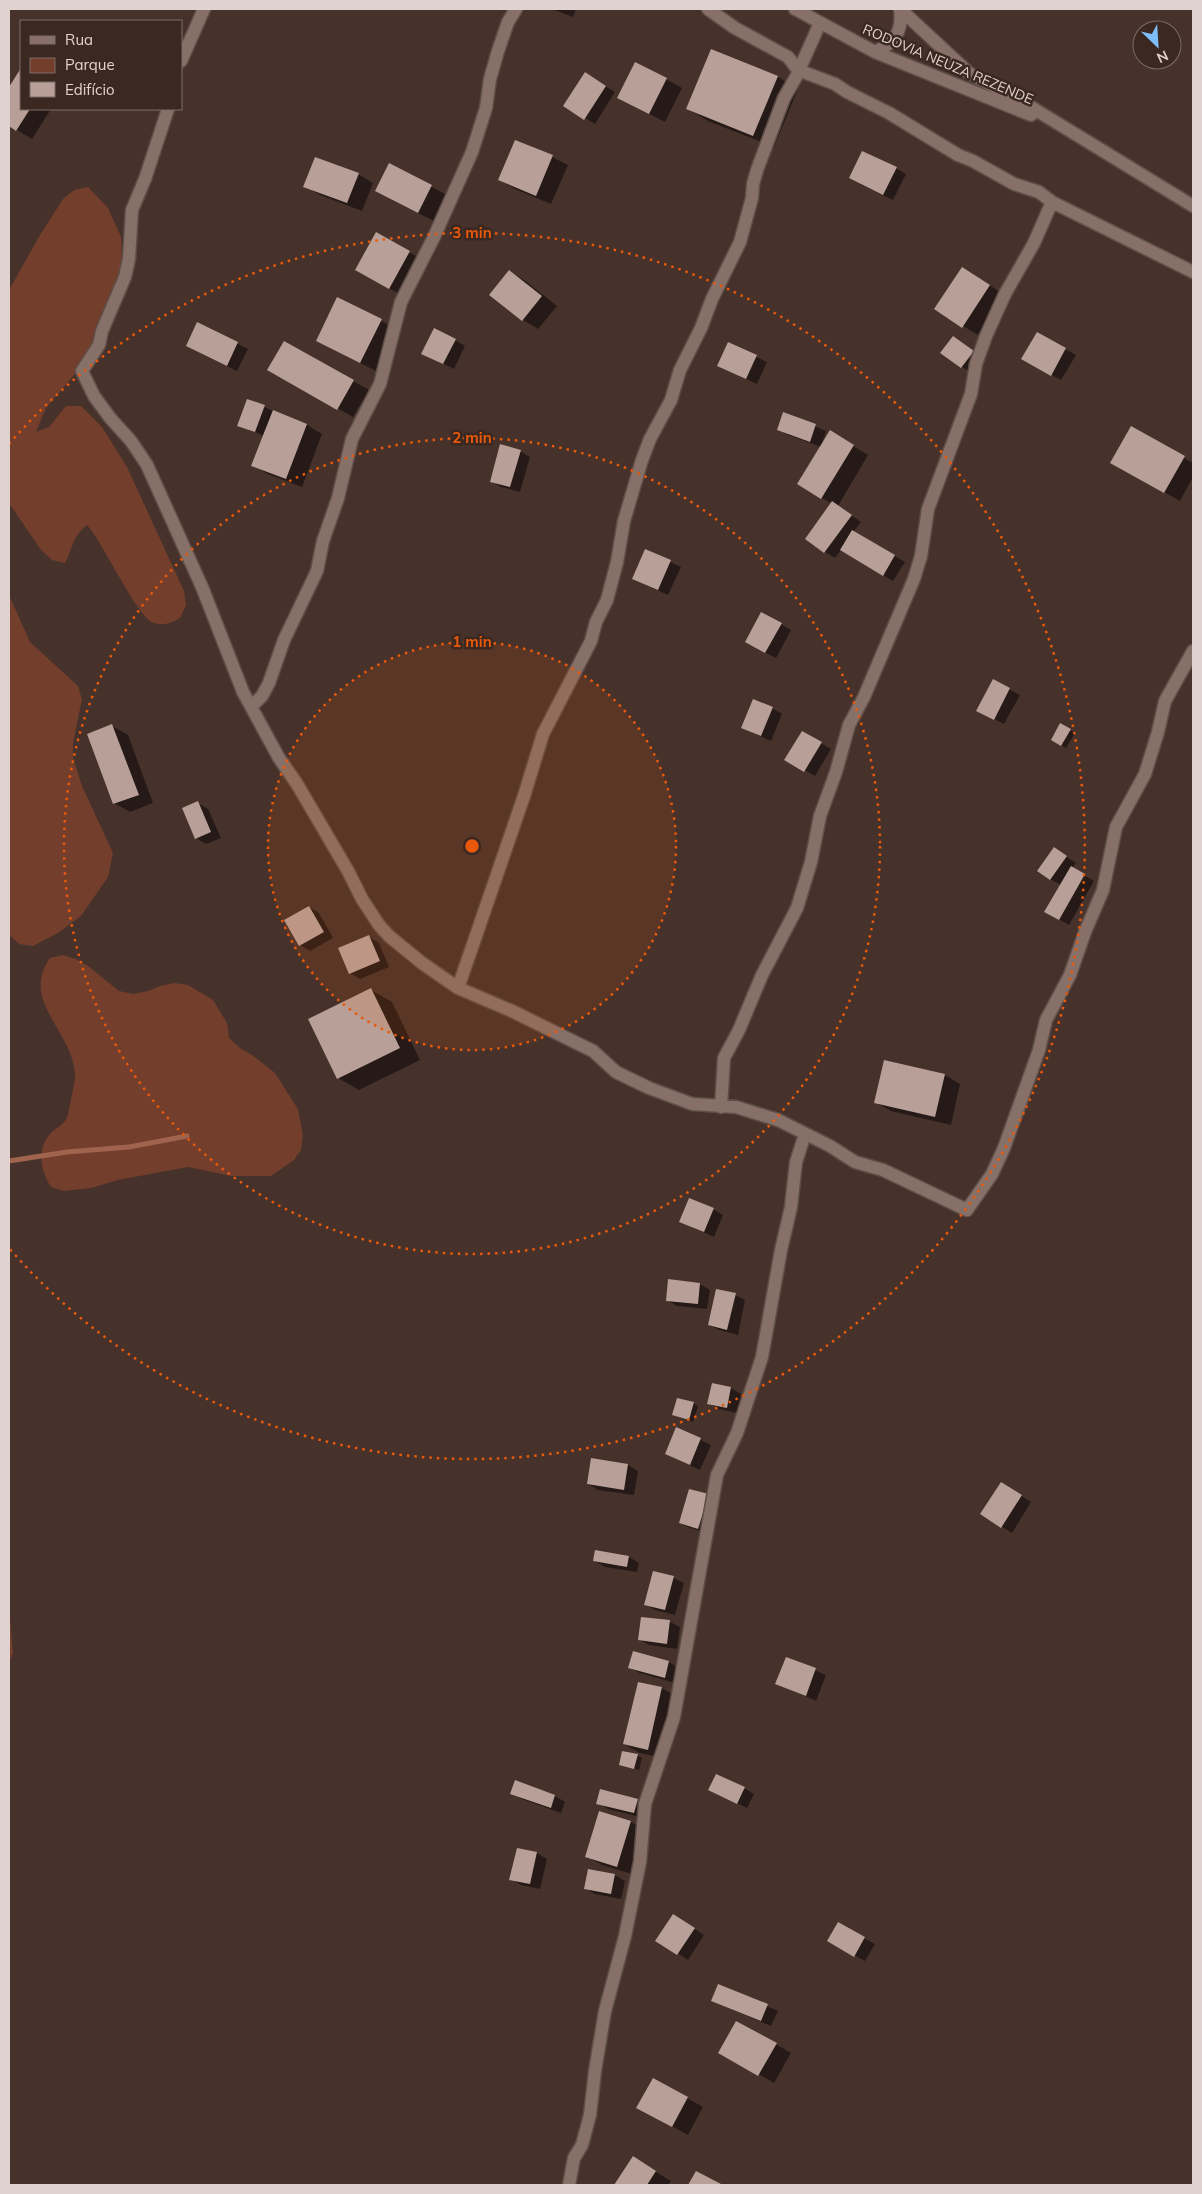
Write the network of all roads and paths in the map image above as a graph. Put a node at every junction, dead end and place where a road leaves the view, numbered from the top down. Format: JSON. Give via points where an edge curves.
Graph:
{"nodes":[{"id":1,"x":204,"y":9,"type":"edge"},
{"id":2,"x":516,"y":9,"type":"edge"},
{"id":3,"x":708,"y":9,"type":"edge"},
{"id":4,"x":795,"y":9,"type":"edge"},
{"id":5,"x":900,"y":9,"type":"edge"},
{"id":6,"x":820,"y":23,"type":"junction"},
{"id":7,"x":874,"y":52,"type":"junction"},
{"id":8,"x":182,"y":59,"type":"edge"},
{"id":9,"x":798,"y":70,"type":"junction"},
{"id":10,"x":168,"y":110,"type":"edge"},
{"id":11,"x":1066,"y":129,"type":"junction"},
{"id":12,"x":1052,"y":202,"type":"junction"},
{"id":13,"x":1193,"y":206,"type":"edge"},
{"id":14,"x":1193,"y":272,"type":"edge"},
{"id":15,"x":1193,"y":651,"type":"edge"},
{"id":16,"x":252,"y":706,"type":"junction"},
{"id":17,"x":458,"y":988,"type":"junction"},
{"id":18,"x":721,"y":1107,"type":"junction"},
{"id":19,"x":805,"y":1134,"type":"junction"},
{"id":20,"x":569,"y":2185,"type":"edge"}],
"edges":[{"from":1,"to":8,"type":"street"},
{"from":2,"to":16,"type":"street","via":[[498,50],[486,108],[472,152],[401,302],[380,384],[352,439],[317,571],[284,640],[269,683]]},
{"from":3,"to":9,"type":"street","via":[[741,32],[788,57]]},
{"from":4,"to":6,"type":"street","name":"RODOVIA NEUZA REZENDE"},
{"from":5,"to":7,"type":"street","via":[[898,35]]},
{"from":5,"to":11,"type":"street","name":"RODOVIA NEUZA REZENDE","via":[[969,73]]},
{"from":6,"to":7,"type":"street","name":"RODOVIA NEUZA REZENDE"},
{"from":6,"to":9,"type":"street"},
{"from":7,"to":11,"type":"street","name":"RODOVIA NEUZA REZENDE"},
{"from":9,"to":12,"type":"street","via":[[835,84],[958,155],[1014,184],[1039,192]]},
{"from":9,"to":17,"type":"street","via":[[757,170],[740,242],[680,370],[671,400],[650,438],[624,522],[618,562],[607,600],[591,641],[543,734]]},
{"from":10,"to":16,"type":"street","via":[[132,210],[125,277],[99,345],[82,371],[94,396],[147,465],[202,587],[237,679]]},
{"from":11,"to":13,"type":"street","name":"RODOVIA NEUZA REZENDE"},
{"from":12,"to":14,"type":"street"},
{"from":12,"to":18,"type":"street","via":[[1034,243],[1005,294],[981,350],[971,394],[928,509],[914,579],[849,725],[820,816],[797,908],[724,1058]]},
{"from":15,"to":19,"type":"street","via":[[1165,701],[1144,774],[1116,827],[1103,890],[1070,975],[1046,1020],[1039,1050],[1004,1148],[992,1174],[967,1210],[883,1170],[855,1162]]},
{"from":16,"to":17,"type":"street","via":[[279,758],[379,925],[422,964]]},
{"from":17,"to":18,"type":"street","via":[[593,1051],[616,1072],[649,1088],[692,1104]]},
{"from":18,"to":19,"type":"street","via":[[757,1113]]},
{"from":19,"to":20,"type":"street","via":[[796,1162],[791,1207],[762,1357],[737,1433],[717,1475],[674,1717],[645,1804],[640,1862],[605,2011],[590,2116],[582,2145],[574,2158]]}]}
